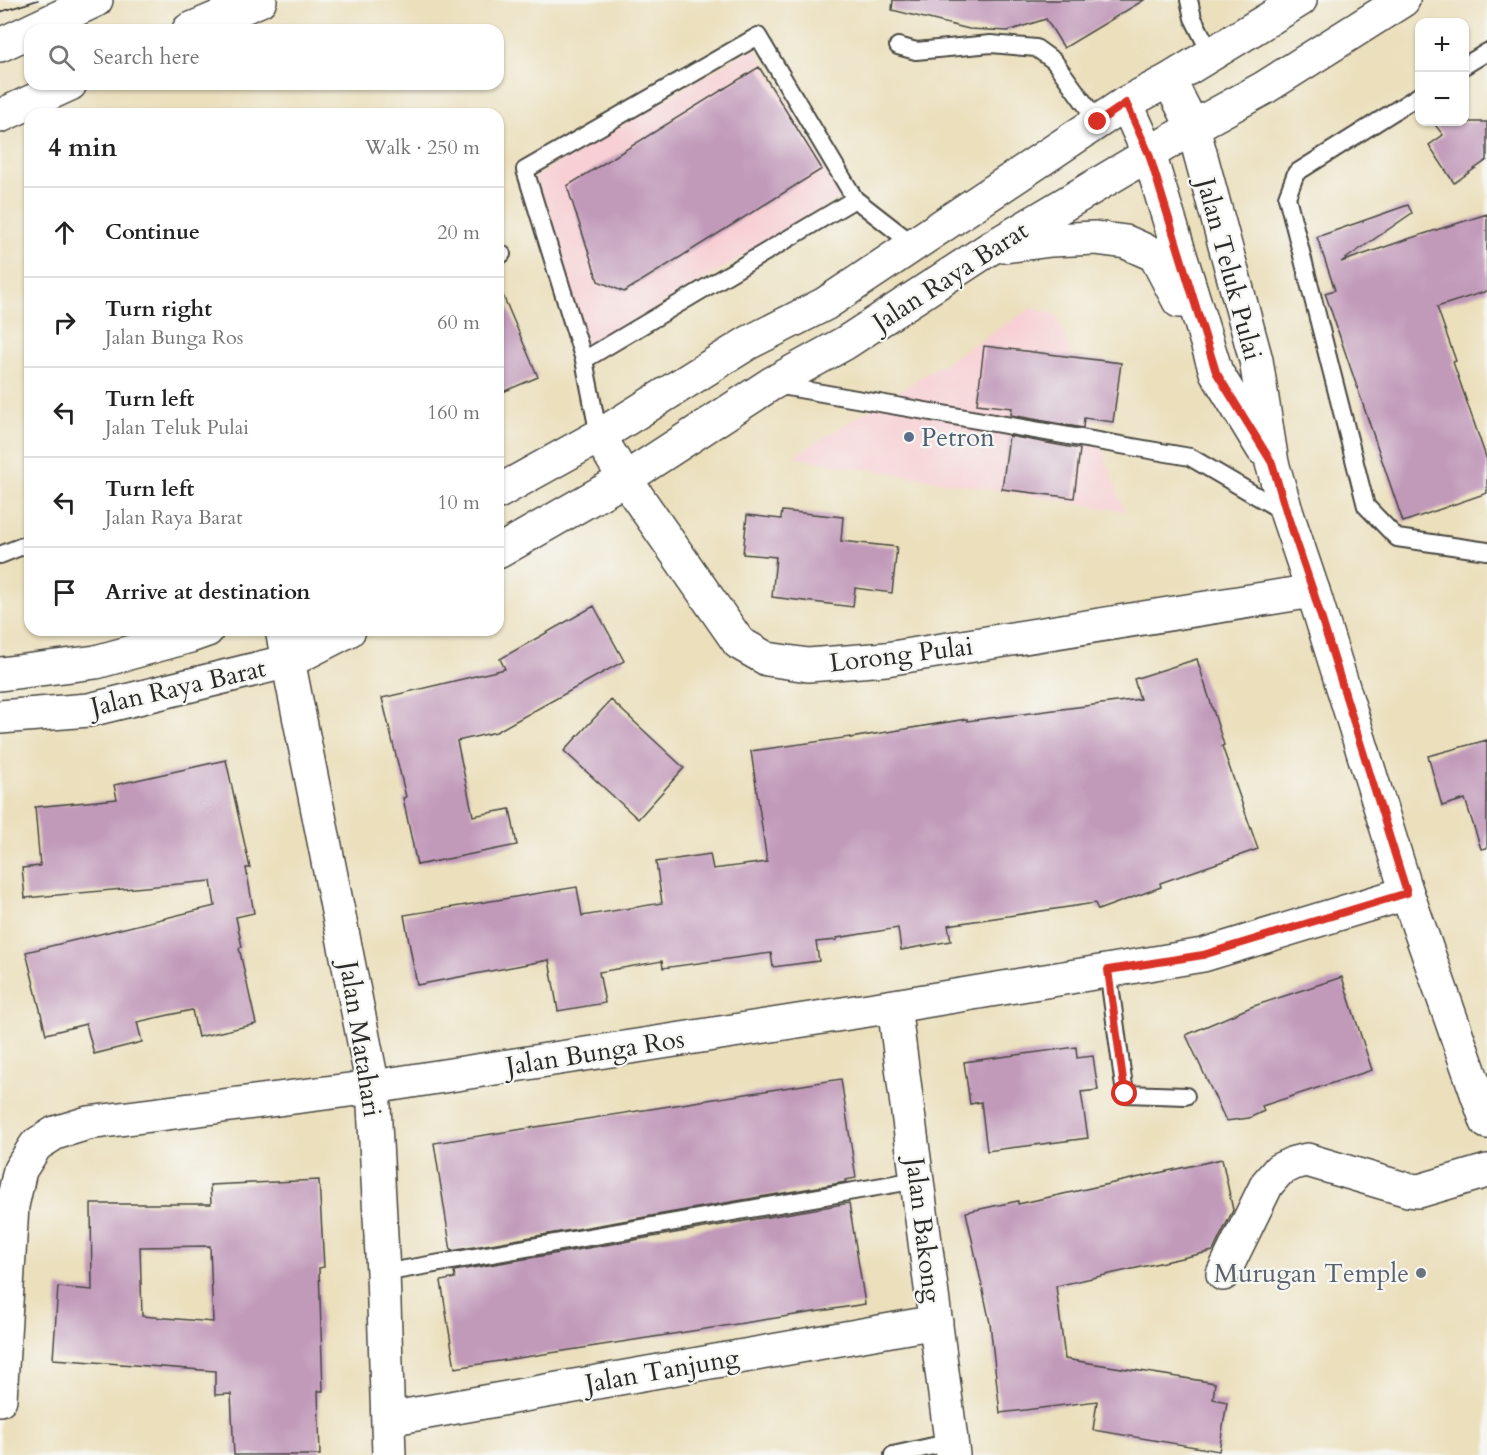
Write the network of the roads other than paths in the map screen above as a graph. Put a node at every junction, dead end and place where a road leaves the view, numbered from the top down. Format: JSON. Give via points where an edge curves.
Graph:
{"nodes":[{"id":1,"x":96,"y":0,"type":"edge"},
{"id":2,"x":260,"y":0,"type":"edge"},
{"id":3,"x":1189,"y":0,"type":"edge"},
{"id":4,"x":1300,"y":0,"type":"edge"},
{"id":5,"x":1403,"y":0,"type":"edge"},
{"id":6,"x":44,"y":24,"type":"edge"},
{"id":7,"x":203,"y":24,"type":"edge"},
{"id":8,"x":24,"y":33,"type":"edge"},
{"id":9,"x":0,"y":45,"type":"edge"},
{"id":10,"x":898,"y":46,"type":"dead end"},
{"id":11,"x":1487,"y":52,"type":"edge"},
{"id":12,"x":1211,"y":54,"type":"junction"},
{"id":13,"x":1469,"y":63,"type":"edge"},
{"id":14,"x":1169,"y":80,"type":"junction"},
{"id":15,"x":57,"y":90,"type":"edge"},
{"id":16,"x":1415,"y":98,"type":"edge"},
{"id":17,"x":1126,"y":103,"type":"junction"},
{"id":18,"x":0,"y":116,"type":"edge"},
{"id":19,"x":1098,"y":122,"type":"junction"},
{"id":20,"x":1193,"y":127,"type":"junction"},
{"id":21,"x":1149,"y":154,"type":"junction"},
{"id":22,"x":855,"y":199,"type":"junction"},
{"id":23,"x":914,"y":245,"type":"junction"},
{"id":24,"x":989,"y":249,"type":"junction"},
{"id":25,"x":584,"y":360,"type":"junction"},
{"id":26,"x":1216,"y":372,"type":"junction"},
{"id":27,"x":771,"y":384,"type":"junction"},
{"id":28,"x":599,"y":436,"type":"junction"},
{"id":29,"x":1272,"y":463,"type":"junction"},
{"id":30,"x":625,"y":478,"type":"junction"},
{"id":31,"x":504,"y":489,"type":"edge"},
{"id":32,"x":1287,"y":514,"type":"junction"},
{"id":33,"x":24,"y":545,"type":"edge"},
{"id":34,"x":504,"y":549,"type":"edge"},
{"id":35,"x":1487,"y":551,"type":"edge"},
{"id":36,"x":0,"y":555,"type":"edge"},
{"id":37,"x":1313,"y":591,"type":"junction"},
{"id":38,"x":190,"y":636,"type":"edge"},
{"id":39,"x":324,"y":636,"type":"edge"},
{"id":40,"x":286,"y":645,"type":"edge"},
{"id":41,"x":0,"y":674,"type":"edge"},
{"id":42,"x":1,"y":712,"type":"edge"},
{"id":43,"x":1407,"y":893,"type":"junction"},
{"id":44,"x":1108,"y":970,"type":"junction"},
{"id":45,"x":894,"y":1006,"type":"junction"},
{"id":46,"x":373,"y":1087,"type":"junction"},
{"id":47,"x":1186,"y":1096,"type":"dead end"},
{"id":48,"x":1486,"y":1118,"type":"edge"},
{"id":49,"x":1487,"y":1171,"type":"edge"},
{"id":50,"x":917,"y":1180,"type":"junction"},
{"id":51,"x":383,"y":1273,"type":"junction"},
{"id":52,"x":1223,"y":1274,"type":"dead end"},
{"id":53,"x":936,"y":1322,"type":"junction"},
{"id":54,"x":0,"y":1399,"type":"edge"},
{"id":55,"x":388,"y":1419,"type":"junction"},
{"id":56,"x":952,"y":1449,"type":"edge"},
{"id":57,"x":389,"y":1455,"type":"edge"},
{"id":58,"x":893,"y":1455,"type":"edge"}],
"edges":[{"from":1,"to":6,"type":"main road"},
{"from":2,"to":7,"type":"main road"},
{"from":3,"to":12,"type":"lane","via":[[1193,18]]},
{"from":4,"to":12,"type":"main road","name":"Jalan Raya Barat"},
{"from":5,"to":20,"type":"main road","name":"Jalan Raya Barat","via":[[1264,88]]},
{"from":8,"to":9,"type":"main road"},
{"from":10,"to":19,"type":"lane","via":[[916,51],[991,44],[1036,48],[1054,61]]},
{"from":11,"to":13,"type":"lane"},
{"from":12,"to":14,"type":"main road","name":"Jalan Raya Barat"},
{"from":14,"to":17,"type":"main road","name":"Jalan Raya Barat"},
{"from":14,"to":20,"type":"main road","name":"Jalan Teluk Pulai"},
{"from":15,"to":18,"type":"main road"},
{"from":16,"to":35,"type":"lane","via":[[1296,173],[1287,197],[1366,506],[1397,538]]},
{"from":17,"to":19,"type":"main road","name":"Jalan Raya Barat"},
{"from":17,"to":21,"type":"main road","name":"Jalan Teluk Pulai"},
{"from":19,"to":23,"type":"main road","name":"Jalan Raya Barat"},
{"from":20,"to":21,"type":"main road","name":"Jalan Raya Barat"},
{"from":20,"to":29,"type":"main road","name":"Jalan Teluk Pulai","via":[[1256,360]]},
{"from":21,"to":24,"type":"main road","name":"Jalan Raya Barat"},
{"from":21,"to":26,"type":"main road","name":"Jalan Teluk Pulai"},
{"from":22,"to":23,"type":"lane"},
{"from":22,"to":25,"type":"lane"},
{"from":22,"to":25,"type":"lane","via":[[758,36],[525,170]]},
{"from":23,"to":28,"type":"main road","name":"Jalan Raya Barat","via":[[825,304],[748,343]]},
{"from":24,"to":26,"type":"main road","via":[[1095,238],[1126,242],[1155,255]]},
{"from":24,"to":27,"type":"main road","name":"Jalan Raya Barat","via":[[845,343]]},
{"from":25,"to":28,"type":"lane"},
{"from":26,"to":29,"type":"main road","name":"Jalan Teluk Pulai"},
{"from":27,"to":30,"type":"main road","name":"Jalan Raya Barat"},
{"from":27,"to":32,"type":"lane","via":[[1190,456]]},
{"from":28,"to":30,"type":"main road","name":"Lorong Pulai"},
{"from":28,"to":31,"type":"main road","name":"Jalan Raya Barat"},
{"from":29,"to":32,"type":"main road","name":"Jalan Teluk Pulai"},
{"from":30,"to":34,"type":"main road","name":"Jalan Raya Barat"},
{"from":30,"to":37,"type":"main road","name":"Lorong Pulai","via":[[739,643],[766,659],[808,665],[886,659]]},
{"from":32,"to":37,"type":"main road","name":"Jalan Teluk Pulai"},
{"from":33,"to":36,"type":"lane"},
{"from":37,"to":43,"type":"main road","name":"Jalan Teluk Pulai"},
{"from":38,"to":41,"type":"main road","name":"Jalan Raya Barat","via":[[96,662]]},
{"from":39,"to":40,"type":"main road","name":"Jalan Raya Barat"},
{"from":40,"to":42,"type":"main road","name":"Jalan Raya Barat","via":[[89,710]]},
{"from":40,"to":46,"type":"main road","name":"Jalan Matahari"},
{"from":43,"to":44,"type":"main road","name":"Jalan Bunga Ros","via":[[1203,955]]},
{"from":43,"to":48,"type":"main road","name":"Jalan Teluk Pulai"},
{"from":44,"to":45,"type":"main road","name":"Jalan Bunga Ros"},
{"from":44,"to":47,"type":"lane","via":[[1125,1094]]},
{"from":45,"to":46,"type":"main road","name":"Jalan Bunga Ros"},
{"from":45,"to":50,"type":"main road","name":"Jalan Bakong"},
{"from":46,"to":51,"type":"main road","name":"Jalan Matahari"},
{"from":46,"to":54,"type":"main road","name":"Jalan Bunga Ros","via":[[88,1123],[55,1133],[36,1145],[20,1170],[12,1206]]},
{"from":49,"to":52,"type":"main road","via":[[1419,1191],[1307,1160],[1294,1162],[1279,1170],[1267,1184]]},
{"from":50,"to":51,"type":"lane"},
{"from":50,"to":53,"type":"main road","name":"Jalan Bakong"},
{"from":51,"to":55,"type":"main road","name":"Jalan Matahari"},
{"from":53,"to":55,"type":"main road","name":"Jalan Tanjung"},
{"from":53,"to":56,"type":"main road","name":"Jalan Bakong"},
{"from":55,"to":57,"type":"main road","name":"Jalan Matahari"},
{"from":56,"to":58,"type":"lane"}]}
